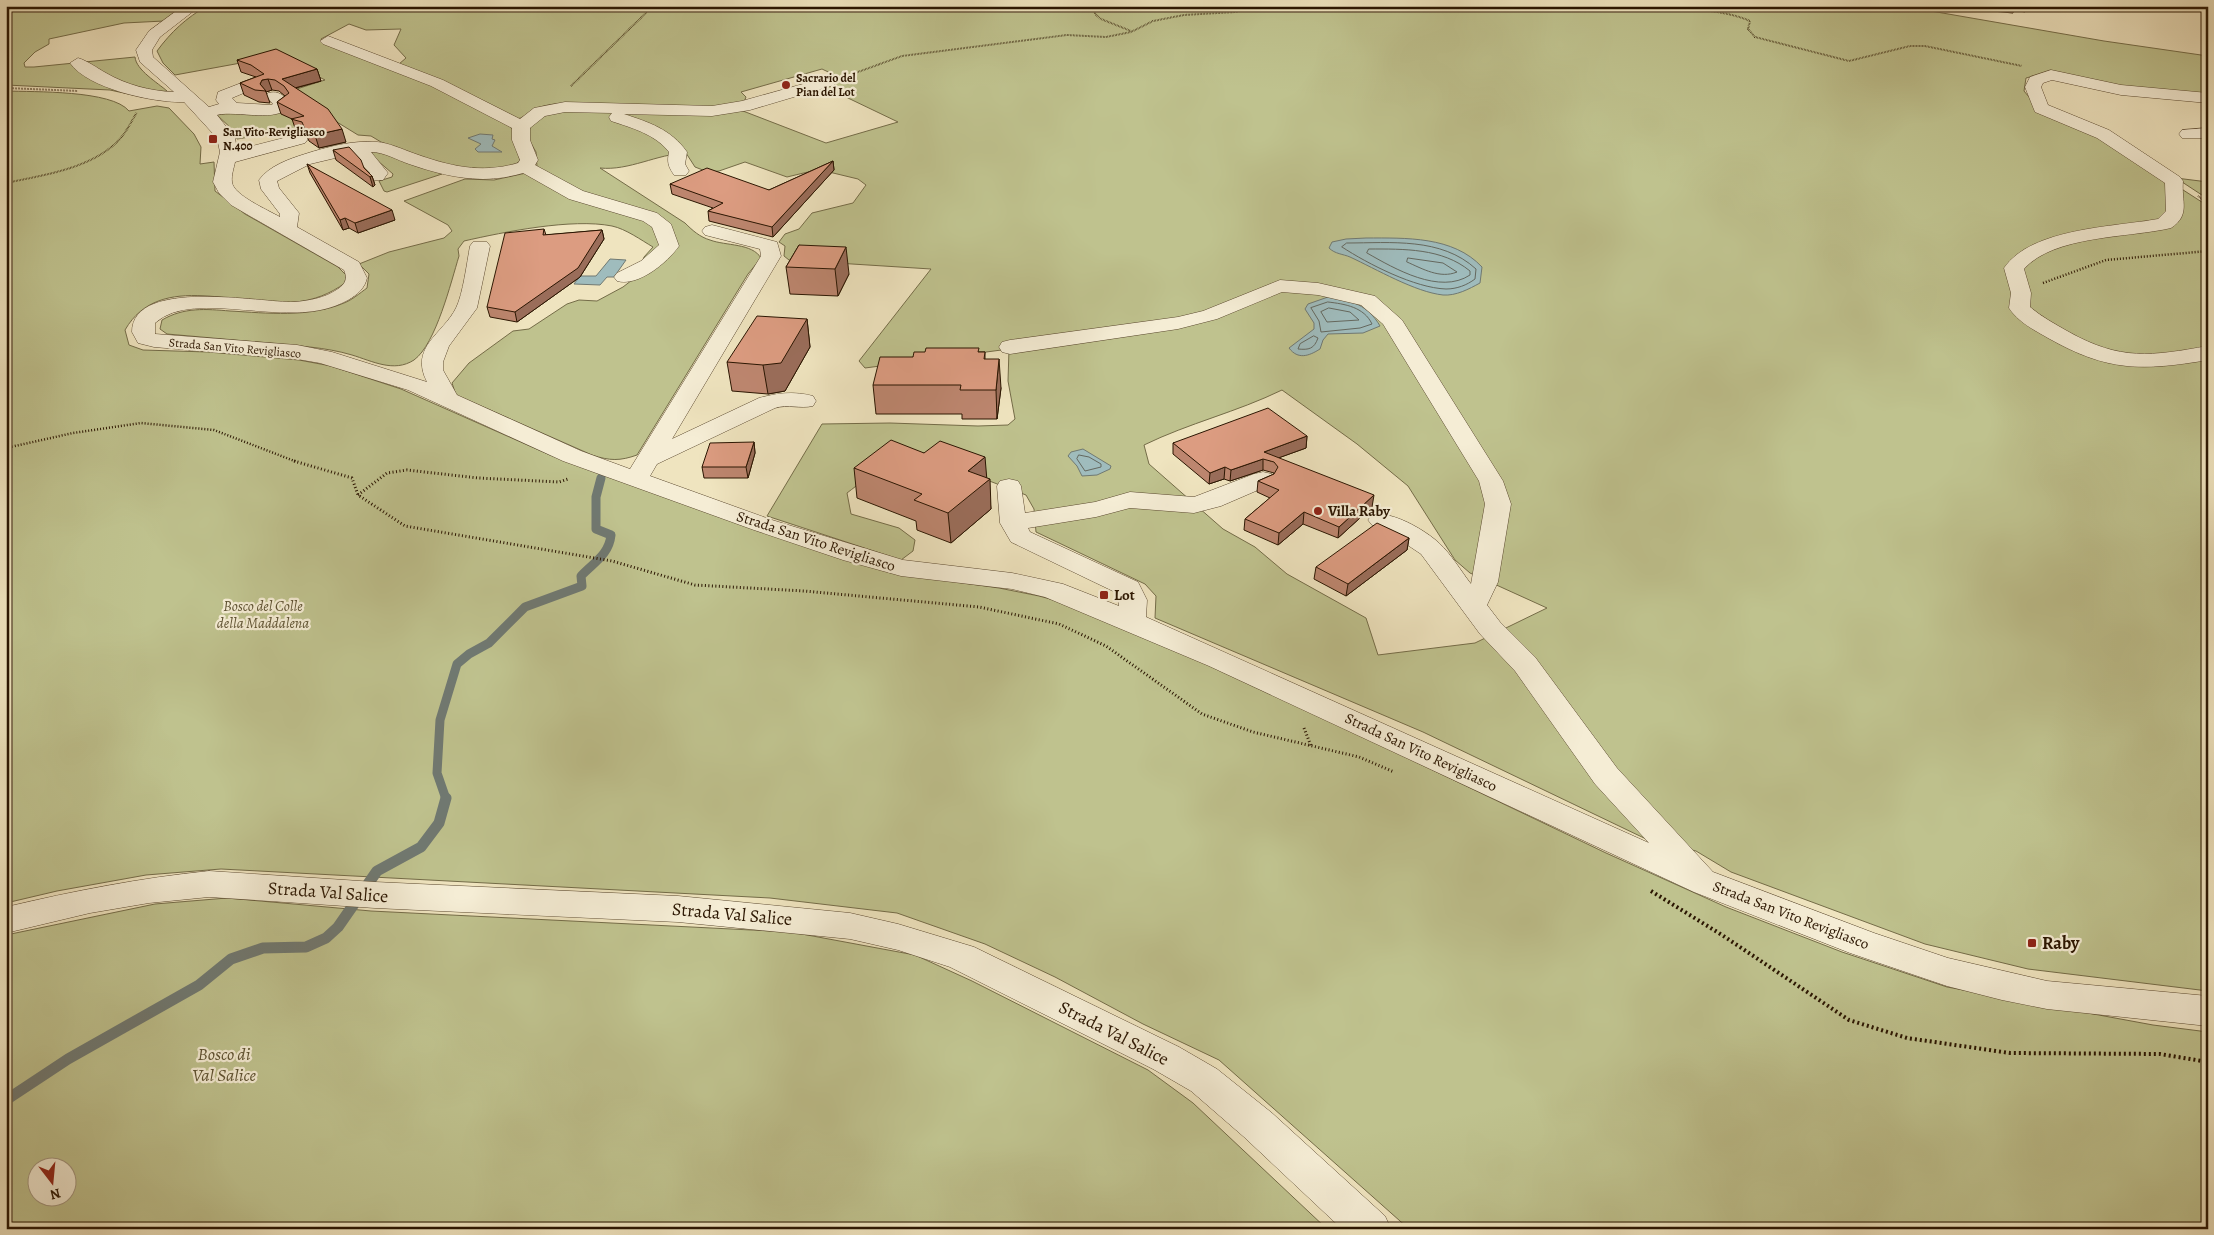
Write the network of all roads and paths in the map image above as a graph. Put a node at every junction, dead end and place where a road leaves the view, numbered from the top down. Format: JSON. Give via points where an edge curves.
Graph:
{"nodes":[{"id":1,"x":193,"y":6,"type":"edge"},
{"id":2,"x":653,"y":6,"type":"edge"},
{"id":3,"x":1094,"y":6,"type":"edge"},
{"id":4,"x":1263,"y":6,"type":"edge"},
{"id":5,"x":1359,"y":6,"type":"edge"},
{"id":6,"x":1420,"y":6,"type":"edge"},
{"id":7,"x":1545,"y":6,"type":"edge"},
{"id":8,"x":1132,"y":32,"type":"junction"},
{"id":9,"x":349,"y":34,"type":"dead end"},
{"id":10,"x":328,"y":41,"type":"dead end"},
{"id":11,"x":379,"y":59,"type":"junction"},
{"id":12,"x":78,"y":63,"type":"dead end"},
{"id":13,"x":2051,"y":75,"type":"junction"},
{"id":14,"x":822,"y":79,"type":"junction"},
{"id":15,"x":254,"y":83,"type":"edge"},
{"id":16,"x":6,"y":88,"type":"edge"},
{"id":17,"x":81,"y":91,"type":"dead end"},
{"id":18,"x":763,"y":92,"type":"dead end"},
{"id":19,"x":274,"y":96,"type":"edge"},
{"id":20,"x":186,"y":97,"type":"junction"},
{"id":21,"x":2208,"y":98,"type":"edge"},
{"id":22,"x":140,"y":107,"type":"dead end"},
{"id":23,"x":229,"y":107,"type":"junction"},
{"id":24,"x":552,"y":108,"type":"junction"},
{"id":25,"x":593,"y":108,"type":"junction"},
{"id":26,"x":205,"y":113,"type":"junction"},
{"id":27,"x":521,"y":126,"type":"junction"},
{"id":28,"x":2208,"y":133,"type":"edge"},
{"id":29,"x":2188,"y":134,"type":"dead end"},
{"id":30,"x":299,"y":139,"type":"edge"},
{"id":31,"x":367,"y":146,"type":"junction"},
{"id":32,"x":229,"y":158,"type":"junction"},
{"id":33,"x":525,"y":168,"type":"junction"},
{"id":34,"x":680,"y":171,"type":"dead end"},
{"id":35,"x":377,"y":176,"type":"dead end"},
{"id":36,"x":6,"y":183,"type":"edge"},
{"id":37,"x":287,"y":228,"type":"junction"},
{"id":38,"x":712,"y":231,"type":"dead end"},
{"id":39,"x":480,"y":246,"type":"dead end"},
{"id":40,"x":2208,"y":251,"type":"edge"},
{"id":41,"x":624,"y":277,"type":"dead end"},
{"id":42,"x":2021,"y":293,"type":"junction"},
{"id":43,"x":1010,"y":347,"type":"dead end"},
{"id":44,"x":2208,"y":353,"type":"edge"},
{"id":45,"x":447,"y":398,"type":"junction"},
{"id":46,"x":805,"y":401,"type":"dead end"},
{"id":47,"x":6,"y":448,"type":"edge"},
{"id":48,"x":605,"y":468,"type":"junction"},
{"id":49,"x":642,"y":469,"type":"junction"},
{"id":50,"x":1263,"y":479,"type":"edge"},
{"id":51,"x":1009,"y":486,"type":"dead end"},
{"id":52,"x":358,"y":495,"type":"junction"},
{"id":53,"x":1381,"y":520,"type":"dead end"},
{"id":54,"x":1013,"y":523,"type":"junction"},
{"id":55,"x":1474,"y":605,"type":"junction"},
{"id":56,"x":1132,"y":621,"type":"junction"},
{"id":57,"x":1402,"y":775,"type":"dead end"},
{"id":58,"x":1706,"y":883,"type":"junction"},
{"id":59,"x":1646,"y":888,"type":"dead end"},
{"id":60,"x":6,"y":920,"type":"edge"},
{"id":61,"x":2208,"y":1011,"type":"edge"},
{"id":62,"x":2208,"y":1062,"type":"edge"},
{"id":63,"x":1371,"y":1229,"type":"edge"}],
"edges":[{"from":1,"to":20,"type":"street","name":"Strada San Vito Revigliasco","via":[[154,34],[144,50],[146,59]]},
{"from":2,"to":24,"type":"path"},
{"from":3,"to":8,"type":"path","via":[[1095,14],[1101,19]]},
{"from":4,"to":8,"type":"path","via":[[1153,21]]},
{"from":5,"to":6,"type":"path","via":[[1383,12]]},
{"from":7,"to":13,"type":"path","via":[[1657,7],[1730,13],[1747,18],[1750,21],[1748,29],[1755,37],[1840,60],[1856,61],[1910,46],[1925,46],[2010,62]]},
{"from":8,"to":14,"type":"path","via":[[1106,37],[1067,35],[902,56]]},
{"from":9,"to":11,"type":"street","via":[[344,38],[347,41],[377,55]]},
{"from":10,"to":11,"type":"street"},
{"from":11,"to":27,"type":"street","via":[[437,83]]},
{"from":12,"to":20,"type":"street","via":[[96,76],[116,84],[167,98]]},
{"from":13,"to":21,"type":"street","via":[[2121,90]]},
{"from":13,"to":42,"type":"street","via":[[2036,80],[2032,87],[2041,108],[2103,134],[2174,181],[2176,214],[2164,224],[2082,237],[2035,250],[2017,262],[2014,268]]},
{"from":14,"to":18,"type":"street"},
{"from":14,"to":25,"type":"street","via":[[744,106],[712,111]]},
{"from":15,"to":23,"type":"street","via":[[224,95]]},
{"from":16,"to":17,"type":"path"},
{"from":19,"to":23,"type":"street","via":[[283,105],[260,111]]},
{"from":20,"to":26,"type":"street","name":"Strada San Vito Revigliasco"},
{"from":22,"to":36,"type":"path","via":[[116,144],[103,153],[48,174]]},
{"from":23,"to":26,"type":"street"},
{"from":24,"to":25,"type":"street"},
{"from":24,"to":27,"type":"street","via":[[540,112]]},
{"from":25,"to":34,"type":"street","via":[[665,137],[678,152],[676,164]]},
{"from":26,"to":32,"type":"street","name":"Strada San Vito Revigliasco","via":[[225,137]]},
{"from":27,"to":33,"type":"street","via":[[529,160]]},
{"from":28,"to":29,"type":"street"},
{"from":30,"to":32,"type":"street"},
{"from":31,"to":33,"type":"street","via":[[472,176],[503,175]]},
{"from":31,"to":35,"type":"street","via":[[362,153],[379,173]]},
{"from":31,"to":37,"type":"street","via":[[291,165],[268,180],[270,190],[290,213]]},
{"from":32,"to":37,"type":"street","name":"Strada San Vito Revigliasco","via":[[224,187],[238,201]]},
{"from":33,"to":41,"type":"street","via":[[576,195],[661,224],[669,246],[648,264]]},
{"from":37,"to":45,"type":"street","name":"Strada San Vito Revigliasco","via":[[352,266],[357,279],[354,286],[337,299],[308,307],[200,302],[173,306],[146,320],[143,328],[146,338],[324,357],[416,385]]},
{"from":38,"to":49,"type":"street","via":[[770,246],[770,256]]},
{"from":39,"to":45,"type":"street","via":[[467,308],[438,345],[432,362],[432,370]]},
{"from":40,"to":42,"type":"path","via":[[2106,260]]},
{"from":42,"to":44,"type":"street","via":[[2018,308],[2026,315],[2102,356],[2129,363]]},
{"from":43,"to":55,"type":"street","via":[[1210,316],[1280,286],[1318,288],[1368,300],[1391,320],[1412,350],[1491,481],[1498,504],[1485,582]]},
{"from":45,"to":48,"type":"street","name":"Strada San Vito Revigliasco","via":[[521,434]]},
{"from":46,"to":49,"type":"street","via":[[782,399],[767,403]]},
{"from":47,"to":52,"type":"path","via":[[73,433],[141,423],[214,430],[322,471],[352,478]]},
{"from":48,"to":49,"type":"street","name":"Strada San Vito Revigliasco"},
{"from":48,"to":52,"type":"path","via":[[559,482],[407,470],[387,473]]},
{"from":49,"to":56,"type":"street","name":"Strada San Vito Revigliasco","via":[[764,525],[884,563],[1053,590]]},
{"from":50,"to":54,"type":"street","via":[[1212,501],[1194,505],[1130,500]]},
{"from":51,"to":54,"type":"street"},
{"from":52,"to":57,"type":"path","via":[[405,526],[612,561],[694,585],[979,607],[1059,624],[1106,646],[1202,714],[1253,732],[1359,757]]},
{"from":53,"to":55,"type":"street","via":[[1430,548]]},
{"from":54,"to":56,"type":"street","via":[[1020,537],[1128,588],[1133,600]]},
{"from":55,"to":58,"type":"street","via":[[1490,628],[1525,664],[1606,776]]},
{"from":56,"to":58,"type":"street","name":"Strada San Vito Revigliasco"},
{"from":58,"to":61,"type":"street","name":"Strada San Vito Revigliasco","via":[[1947,972],[2047,995]]},
{"from":59,"to":62,"type":"path","via":[[1849,1020],[1907,1038],[2010,1053],[2160,1054]]},
{"from":60,"to":63,"type":"street","name":"Strada Val Salice","via":[[90,900],[209,884],[678,909],[850,926],[962,957],[1204,1080]]}]}
